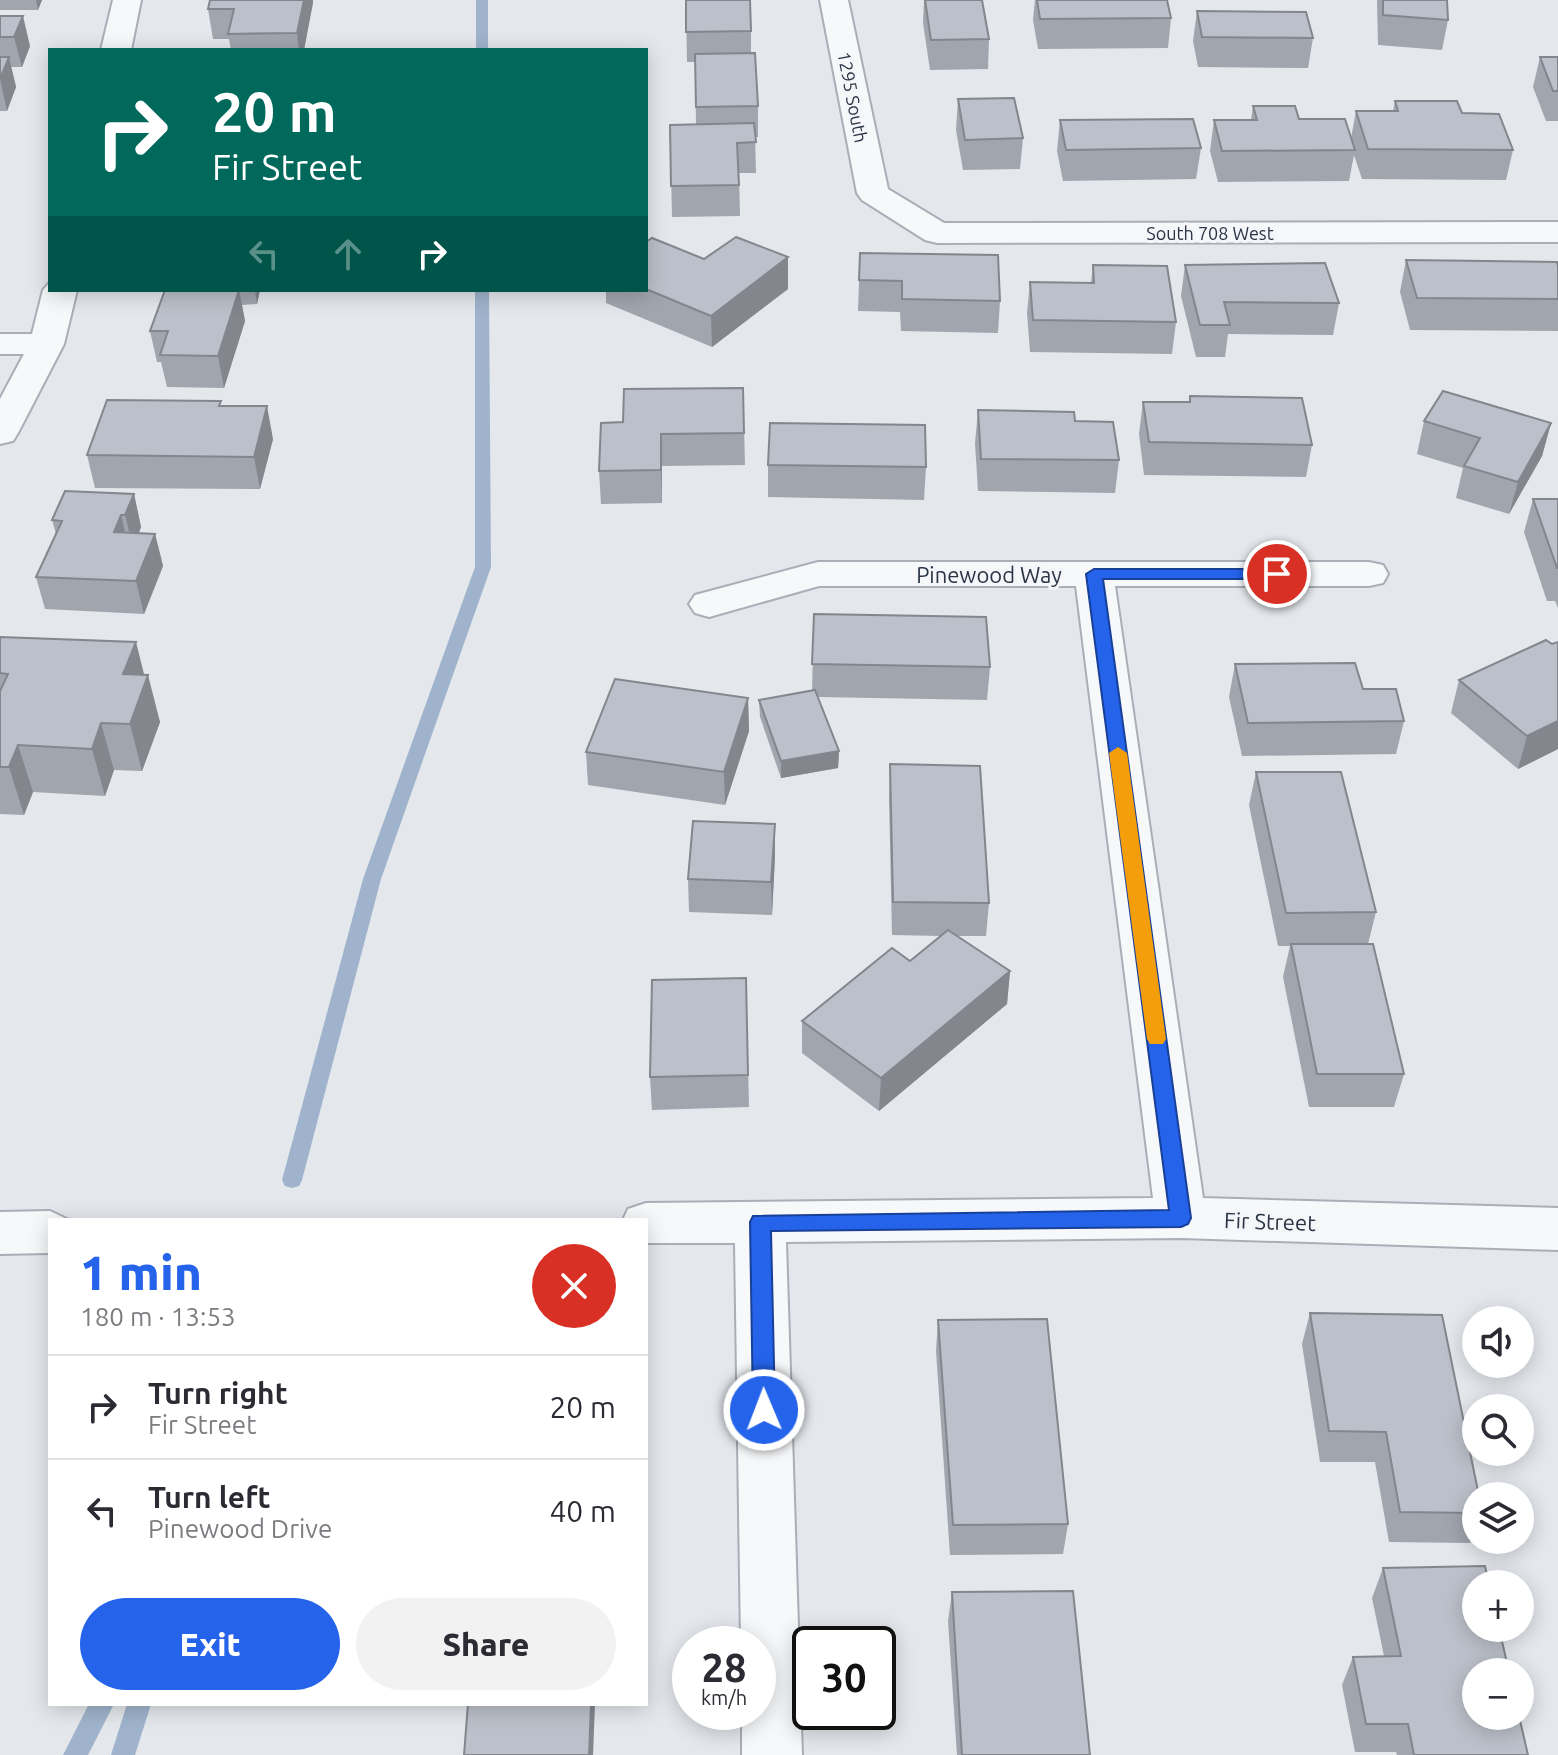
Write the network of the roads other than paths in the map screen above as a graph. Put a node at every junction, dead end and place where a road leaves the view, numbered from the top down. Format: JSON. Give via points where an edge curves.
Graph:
{"nodes":[{"id":1,"x":127,"y":0,"type":"edge"},
{"id":2,"x":834,"y":0,"type":"edge"},
{"id":3,"x":116,"y":48,"type":"edge"},
{"id":4,"x":873,"y":193,"type":"joint"},
{"id":5,"x":1558,"y":232,"type":"edge"},
{"id":6,"x":60,"y":292,"type":"edge"},
{"id":7,"x":0,"y":344,"type":"edge"},
{"id":8,"x":47,"y":344,"type":"junction"},
{"id":9,"x":0,"y":433,"type":"edge"},
{"id":10,"x":1094,"y":574,"type":"junction"},
{"id":11,"x":1369,"y":574,"type":"dead end"},
{"id":12,"x":709,"y":604,"type":"dead end"},
{"id":13,"x":1181,"y":1218,"type":"junction"},
{"id":14,"x":760,"y":1222,"type":"junction"},
{"id":15,"x":648,"y":1223,"type":"edge"},
{"id":16,"x":1558,"y":1229,"type":"edge"},
{"id":17,"x":48,"y":1232,"type":"edge"},
{"id":18,"x":0,"y":1233,"type":"edge"},
{"id":19,"x":772,"y":1755,"type":"edge"}],
"edges":[{"from":1,"to":3,"type":"street"},
{"from":2,"to":4,"type":"street","name":"1295 South"},
{"from":4,"to":5,"type":"street","name":"South 708 West","via":[[937,233]]},
{"from":6,"to":8,"type":"street"},
{"from":7,"to":8,"type":"street"},
{"from":8,"to":9,"type":"street"},
{"from":10,"to":11,"type":"street","name":"Pinewood Way"},
{"from":10,"to":12,"type":"street","name":"Pinewood Way","via":[[818,574]]},
{"from":10,"to":13,"type":"street"},
{"from":13,"to":14,"type":"street","name":"Fir Street"},
{"from":13,"to":16,"type":"street","name":"Fir Street"},
{"from":14,"to":15,"type":"street","name":"Fir Street"},
{"from":14,"to":19,"type":"street"},
{"from":17,"to":18,"type":"street"}]}
